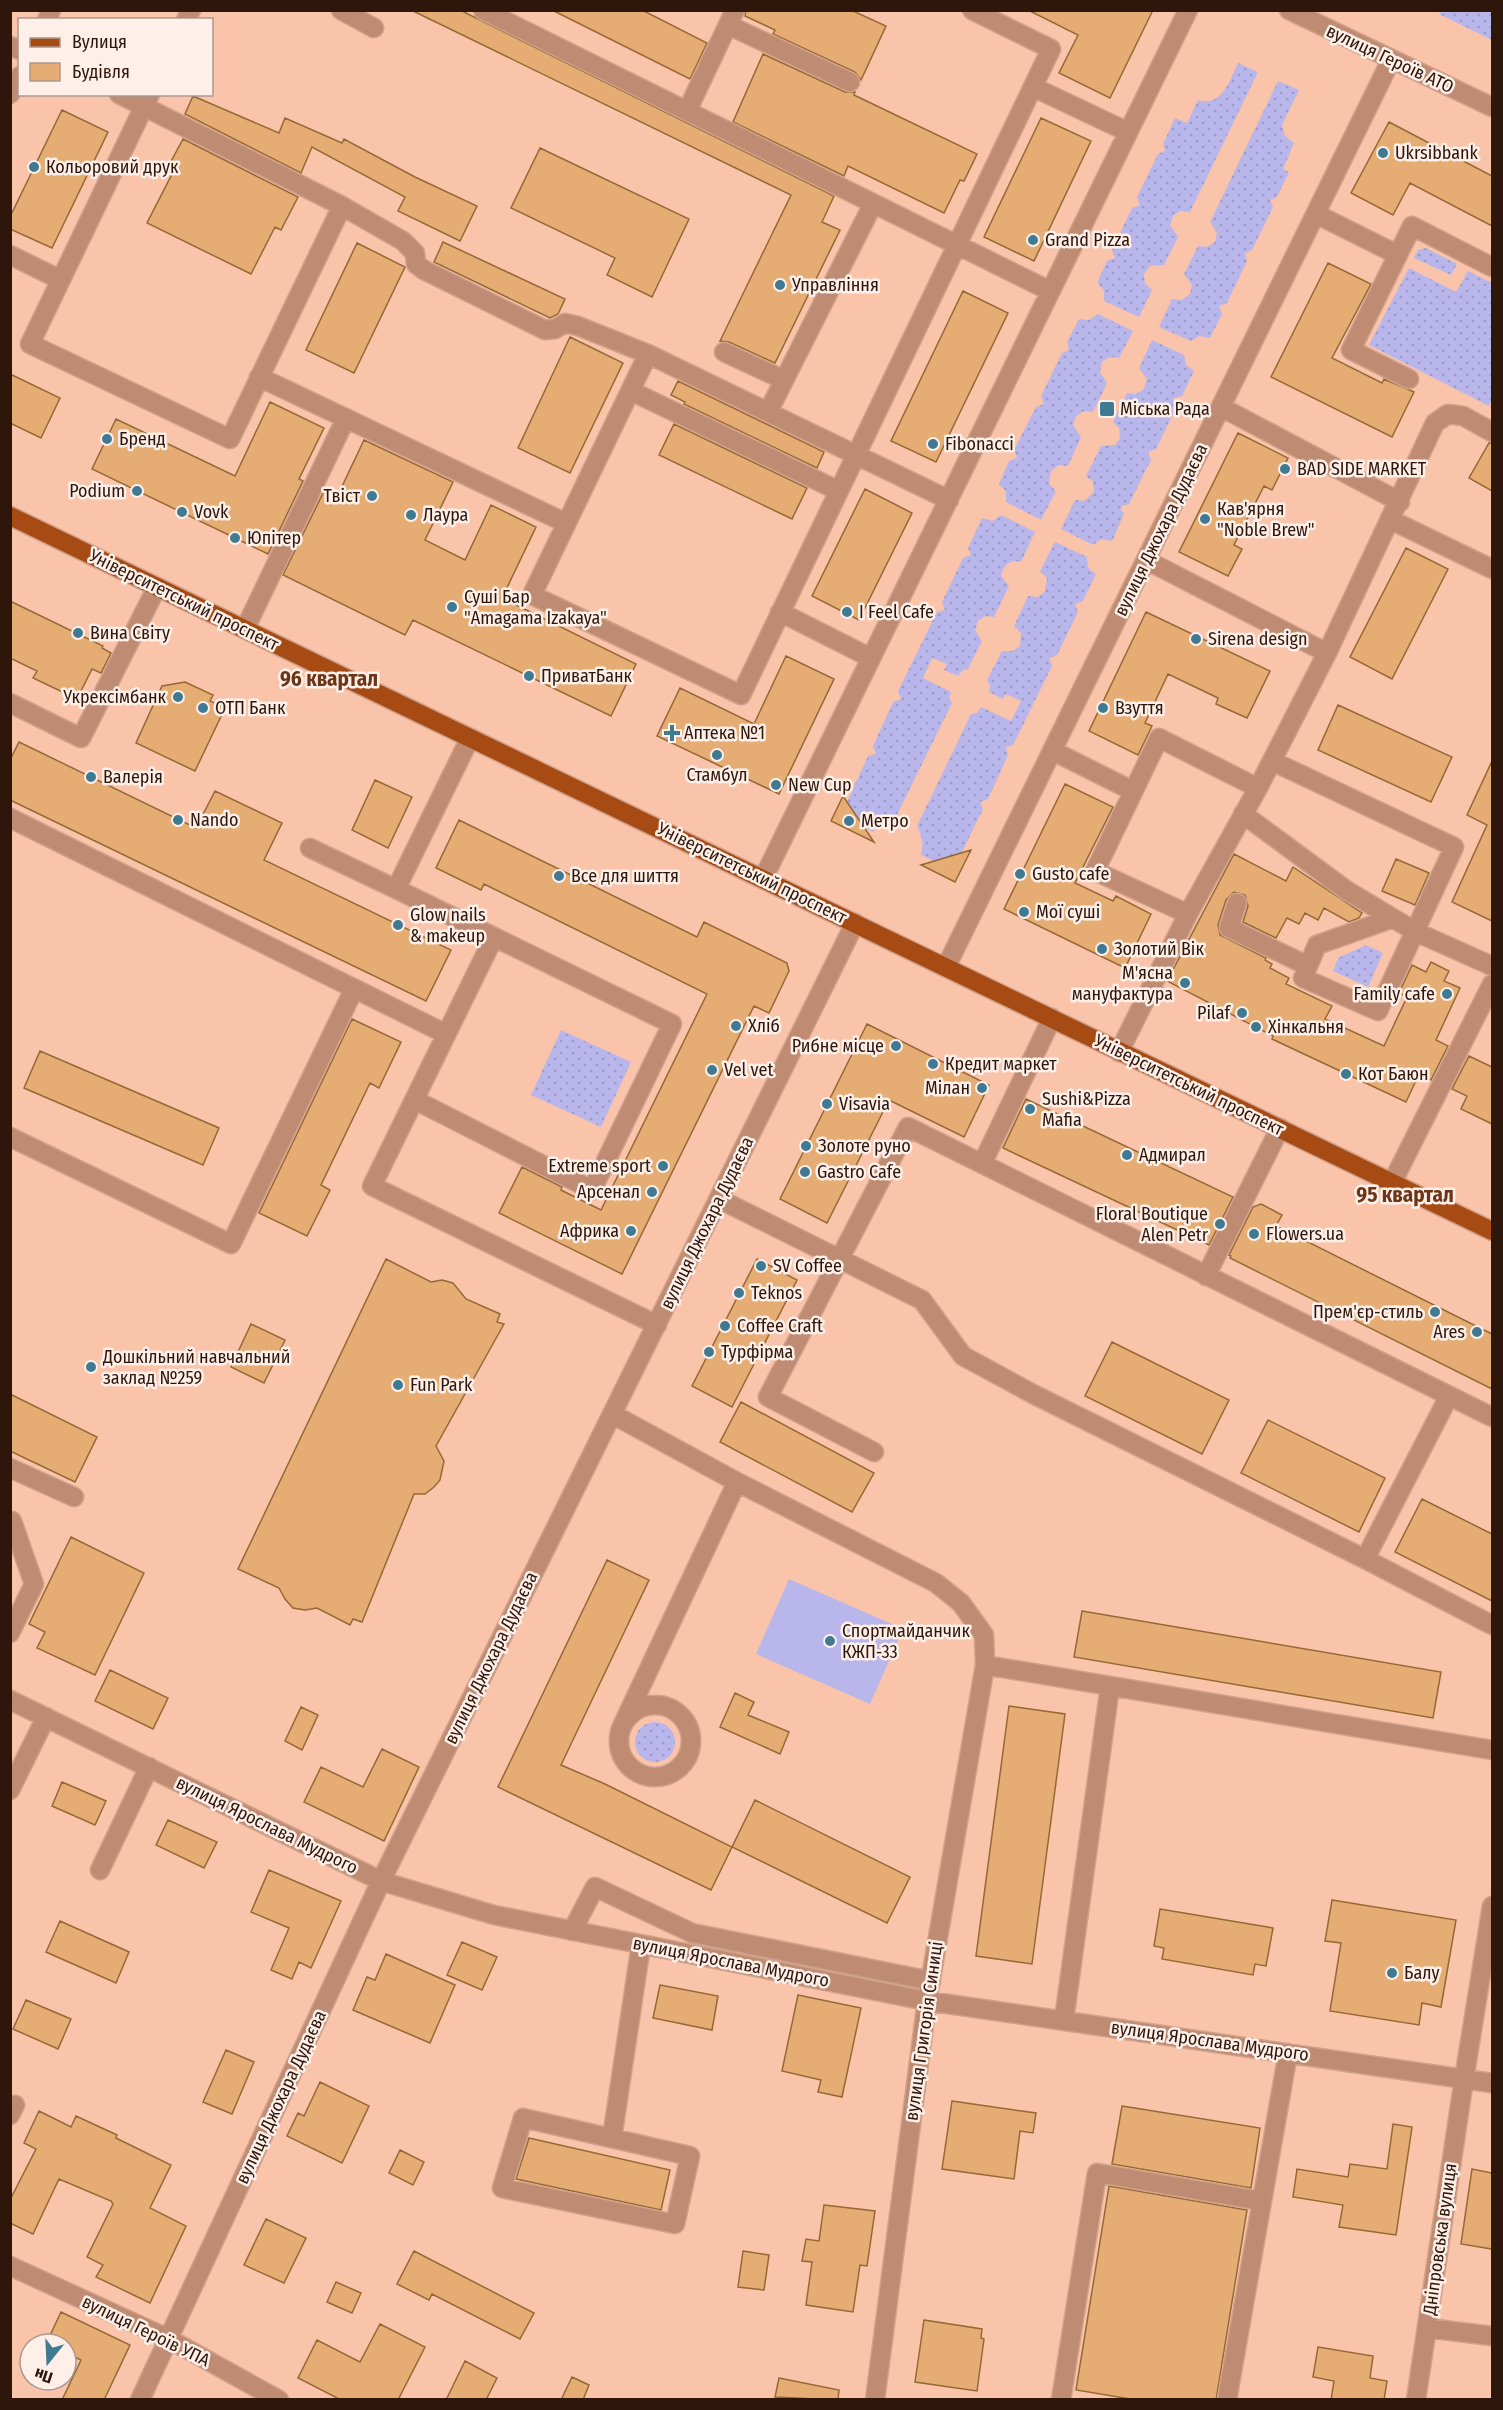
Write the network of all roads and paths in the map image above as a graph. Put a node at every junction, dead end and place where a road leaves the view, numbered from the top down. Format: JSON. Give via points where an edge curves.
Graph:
{"nodes":[{"id":1,"x":341,"y":10,"type":"edge"},
{"id":2,"x":483,"y":10,"type":"edge"},
{"id":3,"x":972,"y":10,"type":"edge"},
{"id":4,"x":1188,"y":10,"type":"edge"},
{"id":5,"x":1289,"y":10,"type":"edge"},
{"id":6,"x":732,"y":18,"type":"edge"},
{"id":7,"x":374,"y":28,"type":"dead end"},
{"id":8,"x":1391,"y":60,"type":"junction"},
{"id":9,"x":18,"y":79,"type":"edge"},
{"id":10,"x":850,"y":82,"type":"dead end"},
{"id":11,"x":1033,"y":87,"type":"junction"},
{"id":12,"x":10,"y":94,"type":"edge"},
{"id":13,"x":129,"y":96,"type":"edge"},
{"id":14,"x":148,"y":100,"type":"edge"},
{"id":15,"x":1492,"y":107,"type":"edge"},
{"id":16,"x":687,"y":111,"type":"junction"},
{"id":17,"x":1128,"y":132,"type":"junction"},
{"id":18,"x":873,"y":204,"type":"junction"},
{"id":19,"x":342,"y":206,"type":"junction"},
{"id":20,"x":1316,"y":214,"type":"junction"},
{"id":21,"x":957,"y":245,"type":"junction"},
{"id":22,"x":10,"y":255,"type":"edge"},
{"id":23,"x":1398,"y":255,"type":"junction"},
{"id":24,"x":1492,"y":267,"type":"edge"},
{"id":25,"x":61,"y":279,"type":"junction"},
{"id":26,"x":1050,"y":291,"type":"junction"},
{"id":27,"x":724,"y":352,"type":"dead end"},
{"id":28,"x":648,"y":354,"type":"junction"},
{"id":29,"x":260,"y":377,"type":"junction"},
{"id":30,"x":1409,"y":379,"type":"dead end"},
{"id":31,"x":784,"y":380,"type":"junction"},
{"id":32,"x":631,"y":391,"type":"junction"},
{"id":33,"x":1221,"y":407,"type":"junction"},
{"id":34,"x":768,"y":412,"type":"junction"},
{"id":35,"x":346,"y":418,"type":"junction"},
{"id":36,"x":1492,"y":432,"type":"edge"},
{"id":37,"x":856,"y":455,"type":"junction"},
{"id":38,"x":839,"y":491,"type":"junction"},
{"id":39,"x":949,"y":500,"type":"junction"},
{"id":40,"x":1400,"y":502,"type":"junction"},
{"id":41,"x":10,"y":516,"type":"edge"},
{"id":42,"x":1391,"y":520,"type":"junction"},
{"id":43,"x":566,"y":523,"type":"junction"},
{"id":44,"x":1146,"y":560,"type":"junction"},
{"id":45,"x":1492,"y":569,"type":"edge"},
{"id":46,"x":157,"y":587,"type":"junction"},
{"id":47,"x":780,"y":612,"type":"junction"},
{"id":48,"x":245,"y":629,"type":"junction"},
{"id":49,"x":1327,"y":653,"type":"junction"},
{"id":50,"x":871,"y":658,"type":"junction"},
{"id":51,"x":10,"y":703,"type":"edge"},
{"id":52,"x":470,"y":738,"type":"junction"},
{"id":53,"x":1053,"y":751,"type":"junction"},
{"id":54,"x":1272,"y":761,"type":"junction"},
{"id":55,"x":1257,"y":788,"type":"junction"},
{"id":56,"x":1133,"y":791,"type":"junction"},
{"id":57,"x":1243,"y":814,"type":"junction"},
{"id":58,"x":10,"y":818,"type":"edge"},
{"id":59,"x":310,"y":848,"type":"dead end"},
{"id":60,"x":763,"y":879,"type":"junction"},
{"id":61,"x":396,"y":889,"type":"junction"},
{"id":62,"x":1237,"y":903,"type":"dead end"},
{"id":63,"x":1188,"y":914,"type":"junction"},
{"id":64,"x":1393,"y":918,"type":"junction"},
{"id":65,"x":855,"y":923,"type":"junction"},
{"id":66,"x":1416,"y":932,"type":"junction"},
{"id":67,"x":494,"y":937,"type":"junction"},
{"id":68,"x":1308,"y":966,"type":"junction"},
{"id":69,"x":1492,"y":966,"type":"edge"},
{"id":70,"x":946,"y":967,"type":"junction"},
{"id":71,"x":1492,"y":984,"type":"edge"},
{"id":72,"x":354,"y":989,"type":"junction"},
{"id":73,"x":1052,"y":1018,"type":"junction"},
{"id":74,"x":446,"y":1034,"type":"junction"},
{"id":75,"x":1119,"y":1052,"type":"junction"},
{"id":76,"x":415,"y":1100,"type":"junction"},
{"id":77,"x":1280,"y":1128,"type":"junction"},
{"id":78,"x":10,"y":1137,"type":"edge"},
{"id":79,"x":982,"y":1164,"type":"junction"},
{"id":80,"x":1392,"y":1183,"type":"junction"},
{"id":81,"x":719,"y":1199,"type":"junction"},
{"id":82,"x":1492,"y":1231,"type":"edge"},
{"id":83,"x":841,"y":1259,"type":"junction"},
{"id":84,"x":1206,"y":1276,"type":"junction"},
{"id":85,"x":657,"y":1325,"type":"junction"},
{"id":86,"x":1449,"y":1396,"type":"junction"},
{"id":87,"x":612,"y":1414,"type":"junction"},
{"id":88,"x":1492,"y":1417,"type":"edge"},
{"id":89,"x":874,"y":1452,"type":"dead end"},
{"id":90,"x":10,"y":1468,"type":"edge"},
{"id":91,"x":737,"y":1482,"type":"junction"},
{"id":92,"x":74,"y":1497,"type":"dead end"},
{"id":93,"x":12,"y":1521,"type":"edge"},
{"id":94,"x":1365,"y":1559,"type":"junction"},
{"id":95,"x":1492,"y":1624,"type":"edge"},
{"id":96,"x":10,"y":1633,"type":"edge"},
{"id":97,"x":986,"y":1665,"type":"junction"},
{"id":98,"x":1110,"y":1686,"type":"junction"},
{"id":99,"x":10,"y":1700,"type":"edge"},
{"id":100,"x":46,"y":1717,"type":"junction"},
{"id":101,"x":624,"y":1722,"type":"junction"},
{"id":102,"x":1492,"y":1750,"type":"edge"},
{"id":103,"x":149,"y":1767,"type":"junction"},
{"id":104,"x":10,"y":1790,"type":"edge"},
{"id":105,"x":100,"y":1870,"type":"dead end"},
{"id":106,"x":381,"y":1881,"type":"junction"},
{"id":107,"x":1492,"y":1906,"type":"edge"},
{"id":108,"x":572,"y":1931,"type":"junction"},
{"id":109,"x":641,"y":1944,"type":"junction"},
{"id":110,"x":931,"y":1981,"type":"junction"},
{"id":111,"x":927,"y":2001,"type":"junction"},
{"id":112,"x":1064,"y":2020,"type":"junction"},
{"id":113,"x":1288,"y":2053,"type":"junction"},
{"id":114,"x":1464,"y":2079,"type":"junction"},
{"id":115,"x":1492,"y":2083,"type":"edge"},
{"id":116,"x":612,"y":2138,"type":"junction"},
{"id":117,"x":1261,"y":2201,"type":"junction"},
{"id":118,"x":10,"y":2266,"type":"edge"},
{"id":119,"x":1427,"y":2328,"type":"junction"},
{"id":120,"x":1492,"y":2336,"type":"edge"},
{"id":121,"x":169,"y":2339,"type":"junction"},
{"id":122,"x":140,"y":2400,"type":"edge"},
{"id":123,"x":279,"y":2400,"type":"edge"},
{"id":124,"x":875,"y":2400,"type":"edge"},
{"id":125,"x":1061,"y":2400,"type":"edge"},
{"id":126,"x":1227,"y":2400,"type":"edge"},
{"id":127,"x":1416,"y":2400,"type":"edge"}],
"edges":[{"from":1,"to":7,"type":"street"},
{"from":2,"to":16,"type":"street"},
{"from":3,"to":11,"type":"street","via":[[1052,49]]},
{"from":4,"to":17,"type":"street"},
{"from":5,"to":8,"type":"street","name":"вулиця Героїв АТО"},
{"from":6,"to":10,"type":"street"},
{"from":6,"to":16,"type":"street"},
{"from":8,"to":15,"type":"street","name":"вулиця Героїв АТО"},
{"from":8,"to":20,"type":"street","name":"вулиця Джохара Дудаєва"},
{"from":9,"to":12,"type":"street"},
{"from":11,"to":17,"type":"street"},
{"from":11,"to":21,"type":"street"},
{"from":13,"to":14,"type":"street"},
{"from":14,"to":19,"type":"street"},
{"from":14,"to":25,"type":"street"},
{"from":16,"to":18,"type":"street"},
{"from":17,"to":26,"type":"street"},
{"from":18,"to":21,"type":"street"},
{"from":18,"to":31,"type":"street"},
{"from":19,"to":28,"type":"street","via":[[403,241],[424,270],[546,330],[565,323],[578,326]]},
{"from":19,"to":29,"type":"street"},
{"from":20,"to":23,"type":"street"},
{"from":20,"to":33,"type":"street","name":"вулиця Джохара Дудаєва"},
{"from":21,"to":26,"type":"street"},
{"from":21,"to":37,"type":"street"},
{"from":22,"to":25,"type":"street"},
{"from":23,"to":24,"type":"street","via":[[1412,226]]},
{"from":23,"to":30,"type":"street","via":[[1351,350]]},
{"from":25,"to":29,"type":"street","via":[[30,344],[230,439]]},
{"from":26,"to":39,"type":"street"},
{"from":27,"to":31,"type":"street"},
{"from":28,"to":32,"type":"street"},
{"from":28,"to":34,"type":"street"},
{"from":29,"to":35,"type":"street"},
{"from":31,"to":34,"type":"street"},
{"from":32,"to":38,"type":"street"},
{"from":32,"to":43,"type":"street"},
{"from":33,"to":40,"type":"street"},
{"from":33,"to":44,"type":"street","name":"вулиця Джохара Дудаєва"},
{"from":34,"to":37,"type":"street"},
{"from":35,"to":43,"type":"street"},
{"from":35,"to":48,"type":"street"},
{"from":36,"to":40,"type":"street","via":[[1463,416],[1448,414],[1435,423]]},
{"from":37,"to":38,"type":"street"},
{"from":37,"to":39,"type":"street"},
{"from":38,"to":47,"type":"street"},
{"from":39,"to":50,"type":"street"},
{"from":40,"to":42,"type":"street"},
{"from":41,"to":46,"type":"main road","name":"Університетський проспект"},
{"from":42,"to":45,"type":"street"},
{"from":42,"to":49,"type":"street"},
{"from":43,"to":47,"type":"street","via":[[532,595],[741,695]]},
{"from":44,"to":49,"type":"street"},
{"from":44,"to":53,"type":"street","name":"вулиця Джохара Дудаєва"},
{"from":46,"to":48,"type":"main road","name":"Університетський проспект"},
{"from":46,"to":51,"type":"street","via":[[81,738]]},
{"from":47,"to":50,"type":"street"},
{"from":48,"to":52,"type":"main road","name":"Університетський проспект"},
{"from":49,"to":54,"type":"street"},
{"from":50,"to":60,"type":"street"},
{"from":52,"to":60,"type":"main road","name":"Університетський проспект"},
{"from":52,"to":61,"type":"street"},
{"from":53,"to":56,"type":"street"},
{"from":53,"to":70,"type":"street","name":"вулиця Джохара Дудаєва"},
{"from":54,"to":55,"type":"street"},
{"from":54,"to":66,"type":"street","via":[[1454,848]]},
{"from":55,"to":56,"type":"street","via":[[1159,738]]},
{"from":55,"to":57,"type":"street"},
{"from":56,"to":63,"type":"street","via":[[1095,871]]},
{"from":57,"to":63,"type":"street"},
{"from":57,"to":64,"type":"street","via":[[1346,890]]},
{"from":58,"to":72,"type":"street"},
{"from":59,"to":61,"type":"street"},
{"from":60,"to":65,"type":"main road","name":"Університетський проспект"},
{"from":61,"to":67,"type":"street"},
{"from":62,"to":68,"type":"street","via":[[1229,928]]},
{"from":63,"to":75,"type":"street"},
{"from":64,"to":66,"type":"street"},
{"from":64,"to":68,"type":"street","via":[[1317,945]]},
{"from":65,"to":70,"type":"main road","name":"Університетський проспект"},
{"from":65,"to":81,"type":"street","name":"вулиця Джохара Дудаєва"},
{"from":66,"to":68,"type":"street","via":[[1378,1011],[1303,978]]},
{"from":66,"to":69,"type":"street"},
{"from":67,"to":74,"type":"street"},
{"from":67,"to":76,"type":"street","via":[[672,1024],[592,1190]]},
{"from":70,"to":73,"type":"main road","name":"Університетський проспект"},
{"from":71,"to":80,"type":"street"},
{"from":72,"to":74,"type":"street"},
{"from":72,"to":78,"type":"street","via":[[231,1244]]},
{"from":73,"to":75,"type":"main road","name":"Університетський проспект"},
{"from":73,"to":79,"type":"street"},
{"from":74,"to":76,"type":"street"},
{"from":75,"to":77,"type":"main road","name":"Університетський проспект"},
{"from":76,"to":85,"type":"street","via":[[372,1186]]},
{"from":77,"to":80,"type":"main road","name":"Університетський проспект"},
{"from":77,"to":84,"type":"street"},
{"from":79,"to":83,"type":"street","via":[[908,1127]]},
{"from":79,"to":84,"type":"street"},
{"from":80,"to":82,"type":"main road","name":"Університетський проспект"},
{"from":81,"to":83,"type":"street"},
{"from":81,"to":85,"type":"street","name":"вулиця Джохара Дудаєва"},
{"from":83,"to":89,"type":"street","via":[[768,1397]]},
{"from":83,"to":94,"type":"street","via":[[922,1300],[963,1356]]},
{"from":84,"to":86,"type":"street"},
{"from":85,"to":87,"type":"street","name":"вулиця Джохара Дудаєва"},
{"from":86,"to":88,"type":"street"},
{"from":86,"to":94,"type":"street"},
{"from":87,"to":91,"type":"street","name":"вулиця Григорія Синиці"},
{"from":87,"to":106,"type":"street","name":"вулиця Джохара Дудаєва"},
{"from":90,"to":92,"type":"street"},
{"from":91,"to":97,"type":"street","name":"вулиця Григорія Синиці","via":[[936,1583],[961,1603],[984,1635]]},
{"from":91,"to":101,"type":"street"},
{"from":93,"to":96,"type":"street","via":[[34,1584]]},
{"from":94,"to":95,"type":"street"},
{"from":97,"to":98,"type":"street"},
{"from":97,"to":110,"type":"street","name":"вулиця Григорія Синиці"},
{"from":98,"to":102,"type":"street"},
{"from":98,"to":112,"type":"street"},
{"from":99,"to":100,"type":"street","name":"вулиця Ярослава Мудрого"},
{"from":100,"to":103,"type":"street","name":"вулиця Ярослава Мудрого"},
{"from":100,"to":104,"type":"street"},
{"from":101,"to":101,"type":"street","via":[[644,1706],[660,1705],[676,1711],[687,1724],[691,1749],[670,1774],[654,1777],[638,1773],[625,1761],[619,1746]]},
{"from":103,"to":105,"type":"street"},
{"from":103,"to":106,"type":"street","name":"вулиця Ярослава Мудрого"},
{"from":106,"to":108,"type":"street","name":"вулиця Ярослава Мудрого","via":[[494,1915]]},
{"from":106,"to":121,"type":"street","name":"вулиця Джохара Дудаєва"},
{"from":107,"to":114,"type":"street","name":"Дніпровська вулиця"},
{"from":108,"to":109,"type":"street","name":"вулиця Ярослава Мудрого"},
{"from":108,"to":110,"type":"street","via":[[595,1887],[693,1933]]},
{"from":109,"to":111,"type":"street","name":"вулиця Ярослава Мудрого"},
{"from":109,"to":116,"type":"street"},
{"from":110,"to":111,"type":"street","name":"вулиця Григорія Синиці"},
{"from":111,"to":112,"type":"street","name":"вулиця Ярослава Мудрого"},
{"from":111,"to":124,"type":"street","name":"вулиця Григорія Синиці"},
{"from":112,"to":113,"type":"street","name":"вулиця Ярослава Мудрого"},
{"from":113,"to":114,"type":"street","name":"вулиця Ярослава Мудрого"},
{"from":113,"to":117,"type":"street"},
{"from":114,"to":115,"type":"street","name":"вулиця Ярослава Мудрого"},
{"from":114,"to":119,"type":"street","name":"Дніпровська вулиця"},
{"from":116,"to":116,"type":"street","via":[[690,2156],[675,2223],[502,2188],[523,2118]]},
{"from":117,"to":125,"type":"street","via":[[1097,2173]]},
{"from":117,"to":126,"type":"street"},
{"from":118,"to":121,"type":"street","name":"вулиця Героїв УПА"},
{"from":119,"to":120,"type":"street"},
{"from":119,"to":127,"type":"street","name":"Дніпровська вулиця"},
{"from":121,"to":122,"type":"street","name":"вулиця Джохара Дудаєва"},
{"from":121,"to":123,"type":"street","name":"вулиця Героїв УПА"}]}
